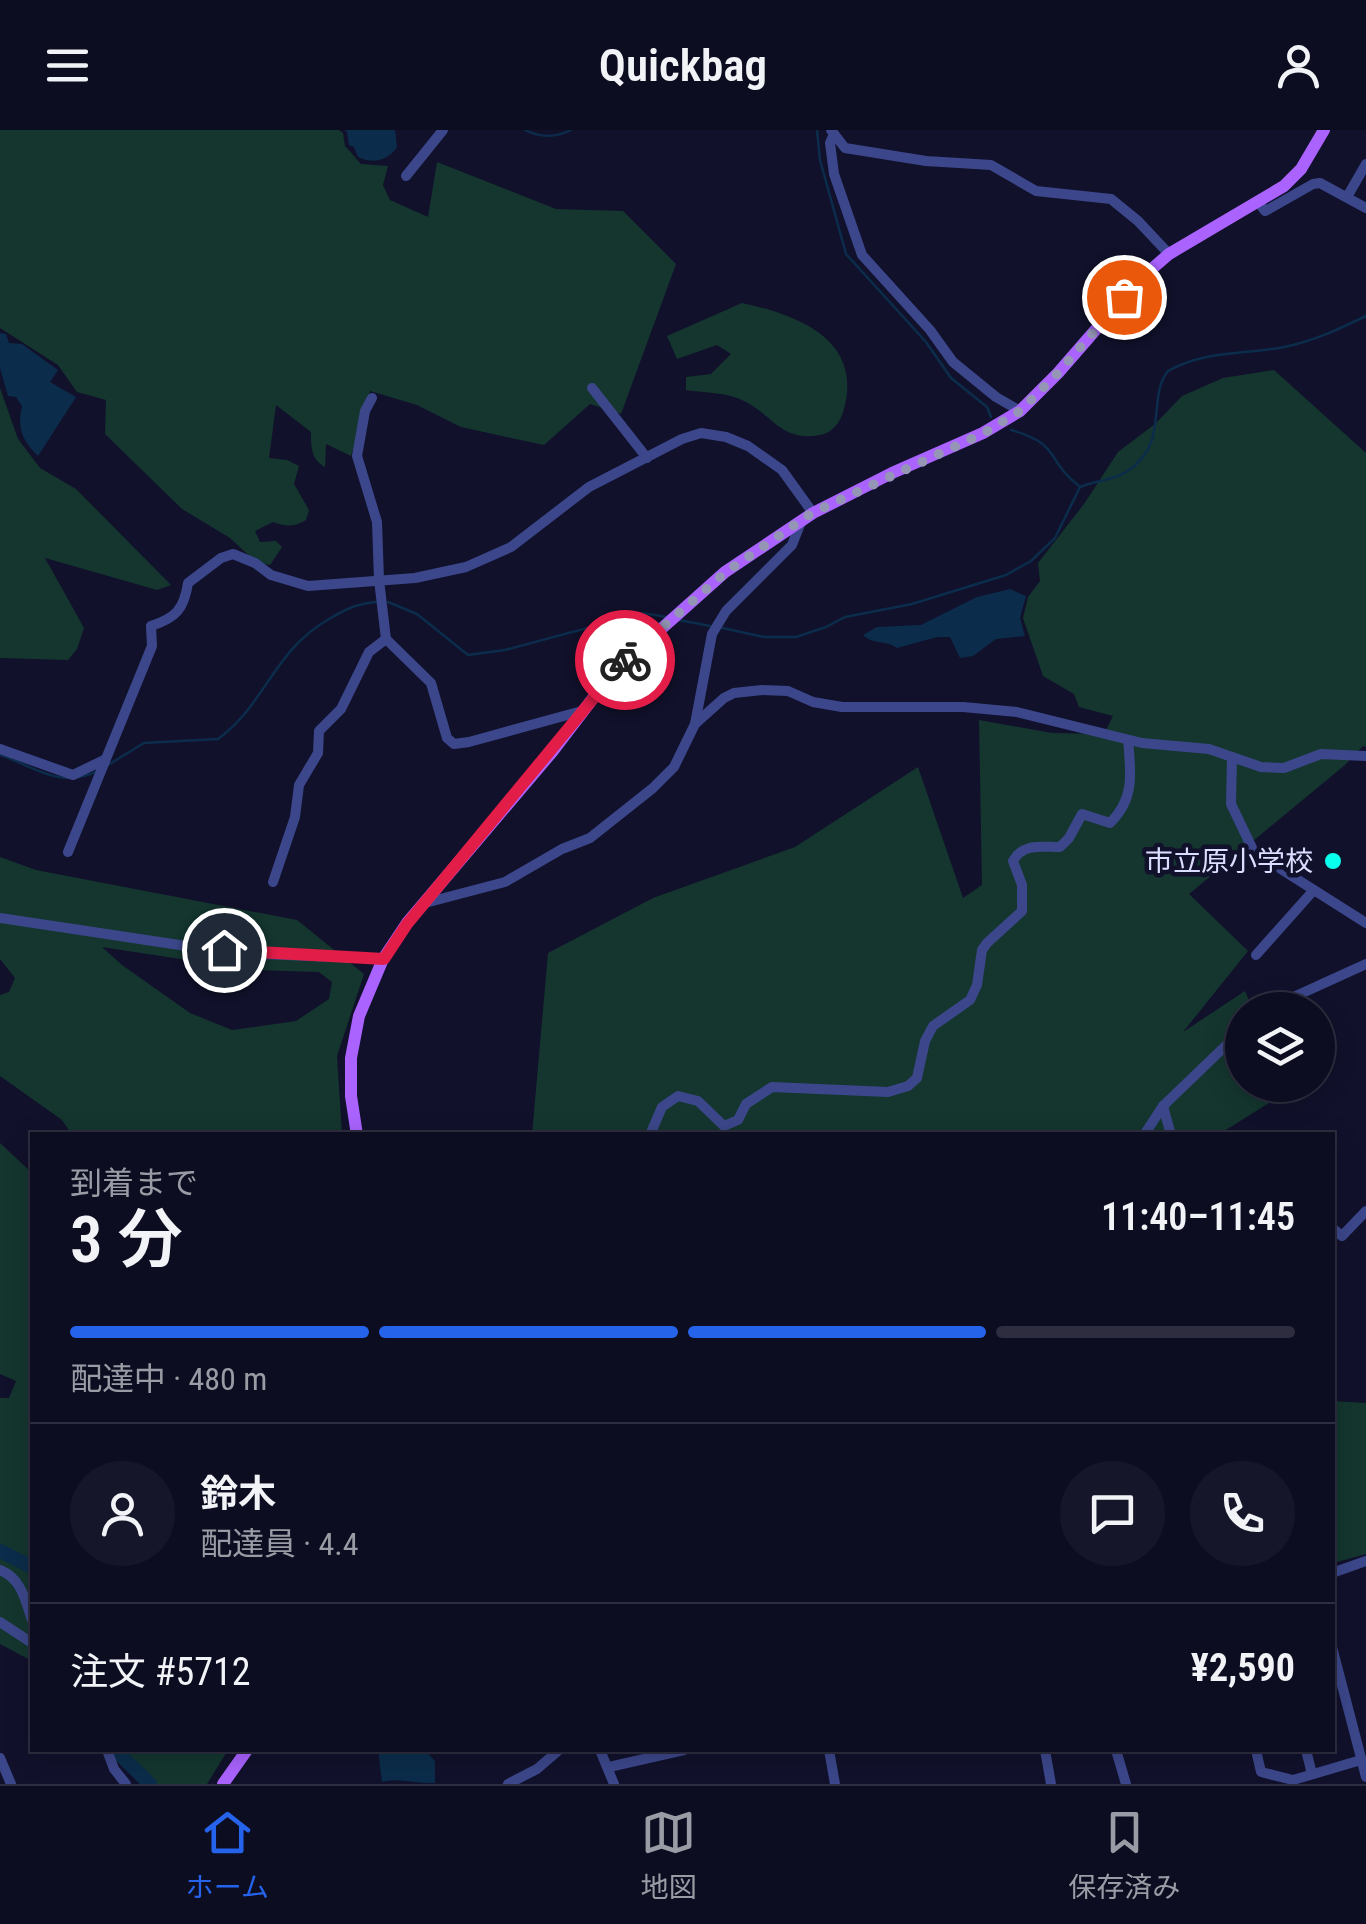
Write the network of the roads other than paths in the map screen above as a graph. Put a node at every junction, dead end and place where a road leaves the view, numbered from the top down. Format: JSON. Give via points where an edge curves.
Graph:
{"nodes":[{"id":1,"x":443,"y":130,"type":"edge"},
{"id":2,"x":1324,"y":130,"type":"edge"},
{"id":3,"x":833,"y":132,"type":"edge"},
{"id":4,"x":1366,"y":164,"type":"edge"},
{"id":5,"x":406,"y":176,"type":"dead end"},
{"id":6,"x":1346,"y":197,"type":"junction"},
{"id":7,"x":1259,"y":203,"type":"junction"},
{"id":8,"x":1366,"y":208,"type":"edge"},
{"id":9,"x":1169,"y":254,"type":"junction"},
{"id":10,"x":592,"y":388,"type":"dead end"},
{"id":11,"x":372,"y":398,"type":"dead end"},
{"id":12,"x":1020,"y":411,"type":"junction"},
{"id":13,"x":647,"y":458,"type":"junction"},
{"id":14,"x":812,"y":513,"type":"junction"},
{"id":15,"x":800,"y":522,"type":"junction"},
{"id":16,"x":378,"y":580,"type":"junction"},
{"id":17,"x":386,"y":639,"type":"junction"},
{"id":18,"x":582,"y":711,"type":"junction"},
{"id":19,"x":696,"y":724,"type":"junction"},
{"id":20,"x":1128,"y":740,"type":"junction"},
{"id":21,"x":0,"y":749,"type":"edge"},
{"id":22,"x":1366,"y":756,"type":"edge"},
{"id":23,"x":1232,"y":757,"type":"junction"},
{"id":24,"x":105,"y":759,"type":"junction"},
{"id":25,"x":68,"y":852,"type":"dead end"},
{"id":26,"x":272,"y":882,"type":"dead end"},
{"id":27,"x":1313,"y":891,"type":"junction"},
{"id":28,"x":424,"y":904,"type":"junction"},
{"id":29,"x":0,"y":918,"type":"edge"},
{"id":30,"x":1366,"y":923,"type":"edge"},
{"id":31,"x":1256,"y":955,"type":"dead end"},
{"id":32,"x":384,"y":959,"type":"junction"},
{"id":33,"x":1366,"y":964,"type":"edge"},
{"id":34,"x":1305,"y":992,"type":"edge"},
{"id":35,"x":1225,"y":1046,"type":"edge"},
{"id":36,"x":1162,"y":1106,"type":"junction"},
{"id":37,"x":356,"y":1132,"type":"edge"},
{"id":38,"x":651,"y":1132,"type":"edge"},
{"id":39,"x":1146,"y":1132,"type":"edge"},
{"id":40,"x":1170,"y":1132,"type":"edge"},
{"id":41,"x":1366,"y":1211,"type":"edge"},
{"id":42,"x":1335,"y":1230,"type":"edge"},
{"id":43,"x":1365,"y":1565,"type":"edge"},
{"id":44,"x":0,"y":1570,"type":"edge"},
{"id":45,"x":1335,"y":1572,"type":"edge"},
{"id":46,"x":30,"y":1615,"type":"edge"},
{"id":47,"x":0,"y":1622,"type":"edge"},
{"id":48,"x":30,"y":1642,"type":"edge"},
{"id":49,"x":1335,"y":1657,"type":"edge"},
{"id":50,"x":108,"y":1752,"type":"edge"},
{"id":51,"x":246,"y":1752,"type":"edge"},
{"id":52,"x":557,"y":1752,"type":"edge"},
{"id":53,"x":601,"y":1752,"type":"edge"},
{"id":54,"x":675,"y":1752,"type":"edge"},
{"id":55,"x":829,"y":1752,"type":"edge"},
{"id":56,"x":1046,"y":1752,"type":"edge"},
{"id":57,"x":1117,"y":1752,"type":"edge"},
{"id":58,"x":1257,"y":1752,"type":"edge"},
{"id":59,"x":1306,"y":1752,"type":"edge"},
{"id":60,"x":0,"y":1758,"type":"edge"},
{"id":61,"x":1362,"y":1760,"type":"junction"},
{"id":62,"x":609,"y":1767,"type":"junction"},
{"id":63,"x":1312,"y":1774,"type":"junction"},
{"id":64,"x":1366,"y":1778,"type":"edge"},
{"id":65,"x":12,"y":1784,"type":"edge"},
{"id":66,"x":126,"y":1784,"type":"edge"},
{"id":67,"x":222,"y":1784,"type":"edge"},
{"id":68,"x":508,"y":1784,"type":"edge"},
{"id":69,"x":614,"y":1784,"type":"edge"},
{"id":70,"x":836,"y":1784,"type":"edge"},
{"id":71,"x":1051,"y":1784,"type":"edge"},
{"id":72,"x":1126,"y":1784,"type":"edge"}],
"edges":[{"from":1,"to":5,"type":"street"},
{"from":2,"to":7,"type":"main road","via":[[1301,169]]},
{"from":3,"to":9,"type":"street","via":[[845,148],[990,165],[1036,191],[1111,199]]},
{"from":3,"to":12,"type":"street","via":[[834,174],[862,254],[953,362]]},
{"from":4,"to":6,"type":"street"},
{"from":6,"to":7,"type":"street","via":[[1320,183],[1270,209]]},
{"from":6,"to":8,"type":"street"},
{"from":7,"to":9,"type":"main road"},
{"from":9,"to":12,"type":"main road"},
{"from":10,"to":13,"type":"street"},
{"from":11,"to":16,"type":"street","via":[[357,456],[377,522]]},
{"from":12,"to":14,"type":"main road"},
{"from":13,"to":14,"type":"street","via":[[694,434],[726,437],[782,470]]},
{"from":13,"to":16,"type":"street","via":[[583,492],[501,553],[444,573]]},
{"from":14,"to":15,"type":"main road"},
{"from":15,"to":18,"type":"main road","via":[[664,624]]},
{"from":15,"to":19,"type":"street","via":[[792,545],[750,584],[712,634]]},
{"from":16,"to":17,"type":"street"},
{"from":16,"to":24,"type":"street","via":[[308,586],[240,556],[221,558],[188,583],[185,605],[172,619],[151,626],[152,646]]},
{"from":17,"to":18,"type":"street","via":[[431,684],[443,731],[454,744]]},
{"from":17,"to":26,"type":"street","via":[[369,652],[341,710],[319,731],[318,753],[299,786]]},
{"from":18,"to":28,"type":"main road"},
{"from":19,"to":20,"type":"street","via":[[734,692],[762,690],[842,707],[992,709]]},
{"from":19,"to":28,"type":"street","via":[[674,767],[590,838],[505,882]]},
{"from":20,"to":23,"type":"street"},
{"from":20,"to":38,"type":"street","via":[[1129,786],[1120,813],[1110,823],[1082,814],[1060,847],[1027,848],[1012,861],[1022,884],[1022,911],[982,950],[970,1000],[933,1026],[917,1078],[908,1086],[888,1092],[772,1087],[755,1096],[732,1125],[720,1124],[698,1101],[678,1096],[662,1107]]},
{"from":21,"to":24,"type":"street","via":[[72,775]]},
{"from":22,"to":23,"type":"street","via":[[1321,754],[1284,768]]},
{"from":23,"to":27,"type":"street","via":[[1231,804],[1248,844]]},
{"from":24,"to":25,"type":"street"},
{"from":27,"to":30,"type":"street"},
{"from":27,"to":31,"type":"street"},
{"from":28,"to":32,"type":"main road"},
{"from":29,"to":32,"type":"street","via":[[186,946]]},
{"from":32,"to":37,"type":"main road","via":[[359,1016],[351,1058]]},
{"from":33,"to":34,"type":"street"},
{"from":35,"to":36,"type":"street"},
{"from":36,"to":39,"type":"street"},
{"from":36,"to":40,"type":"street"},
{"from":41,"to":42,"type":"street","via":[[1342,1236]]},
{"from":43,"to":45,"type":"street"},
{"from":44,"to":46,"type":"street","via":[[18,1582]]},
{"from":47,"to":48,"type":"street"},
{"from":49,"to":61,"type":"street"},
{"from":50,"to":66,"type":"street"},
{"from":51,"to":67,"type":"main road"},
{"from":52,"to":68,"type":"street"},
{"from":53,"to":62,"type":"street"},
{"from":54,"to":62,"type":"street"},
{"from":55,"to":70,"type":"street"},
{"from":56,"to":71,"type":"street"},
{"from":57,"to":72,"type":"street"},
{"from":58,"to":63,"type":"street","via":[[1262,1772],[1293,1780]]},
{"from":59,"to":63,"type":"street"},
{"from":60,"to":65,"type":"street"},
{"from":61,"to":63,"type":"street"},
{"from":61,"to":64,"type":"street"},
{"from":62,"to":69,"type":"street"}]}
